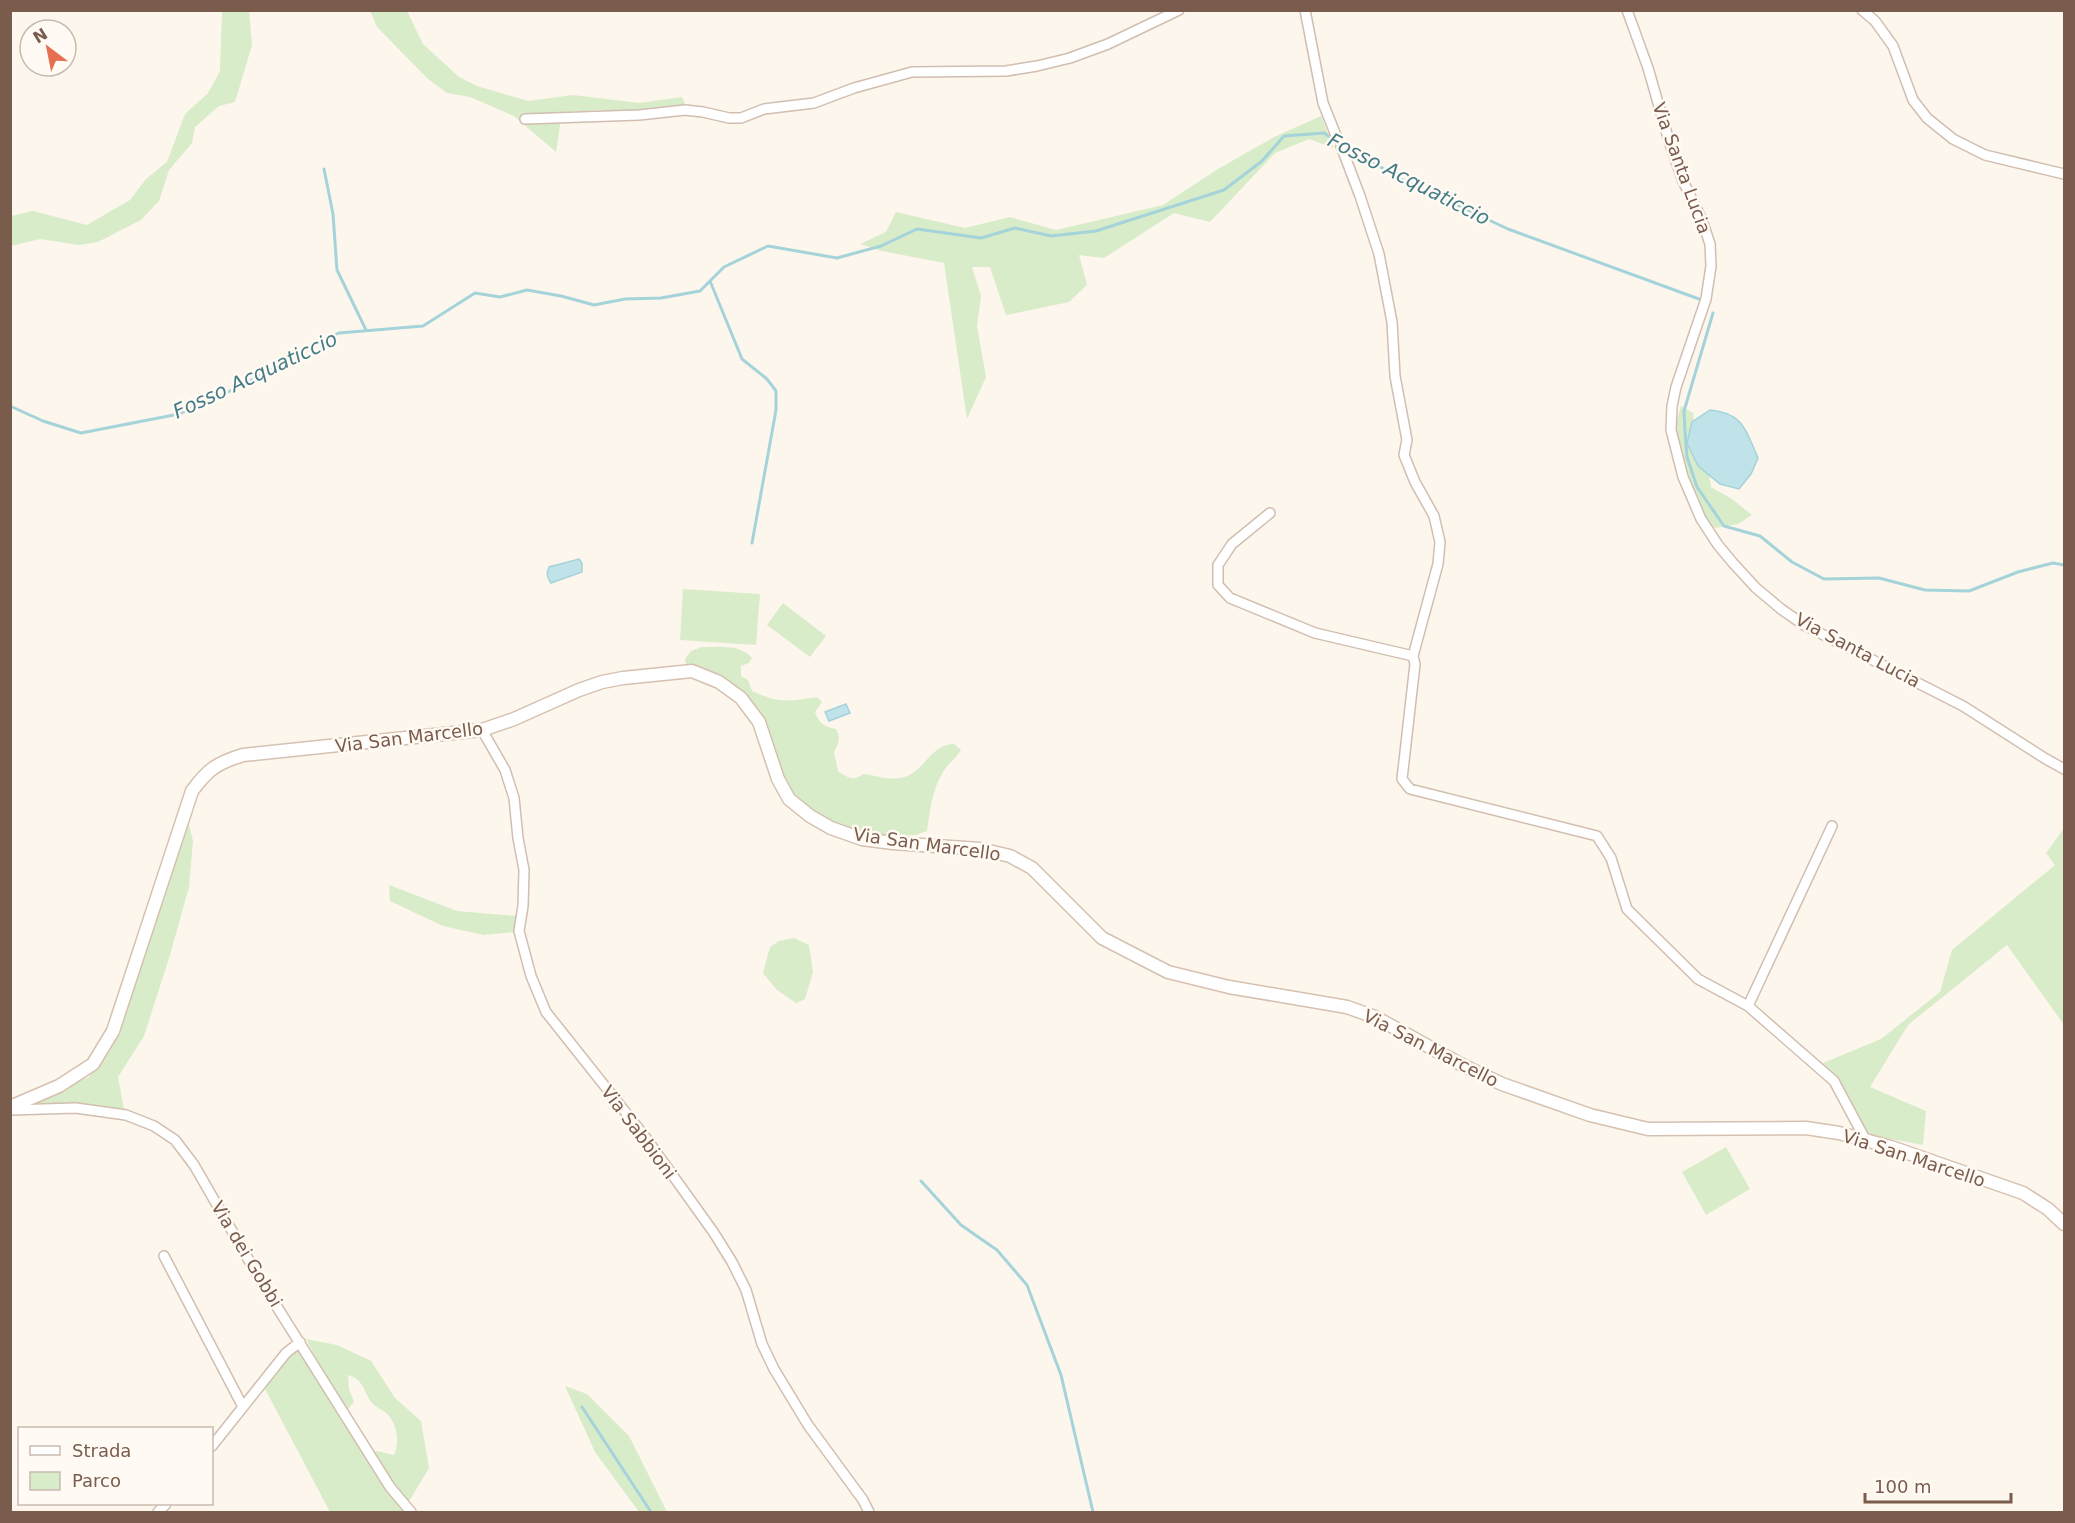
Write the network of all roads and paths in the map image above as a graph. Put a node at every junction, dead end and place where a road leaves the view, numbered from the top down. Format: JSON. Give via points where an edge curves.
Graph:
{"nodes":[{"id":1,"x":1179,"y":10,"type":"edge"},
{"id":2,"x":1305,"y":10,"type":"edge"},
{"id":3,"x":1627,"y":10,"type":"edge"},
{"id":4,"x":1862,"y":10,"type":"edge"},
{"id":5,"x":525,"y":120,"type":"dead end"},
{"id":6,"x":2064,"y":174,"type":"edge"},
{"id":7,"x":1270,"y":513,"type":"dead end"},
{"id":8,"x":1413,"y":656,"type":"junction"},
{"id":9,"x":482,"y":730,"type":"junction"},
{"id":10,"x":2064,"y":769,"type":"edge"},
{"id":11,"x":1832,"y":826,"type":"dead end"},
{"id":12,"x":1748,"y":1006,"type":"junction"},
{"id":13,"x":10,"y":1108,"type":"edge"},
{"id":14,"x":1865,"y":1139,"type":"junction"},
{"id":15,"x":2064,"y":1224,"type":"edge"},
{"id":16,"x":164,"y":1256,"type":"dead end"},
{"id":17,"x":300,"y":1342,"type":"junction"},
{"id":18,"x":243,"y":1407,"type":"junction"},
{"id":19,"x":213,"y":1445,"type":"edge"},
{"id":20,"x":411,"y":1512,"type":"edge"},
{"id":21,"x":869,"y":1512,"type":"edge"}],
"edges":[{"from":1,"to":5,"type":"street","via":[[1070,58],[1006,71],[912,72],[814,103],[764,109],[741,118],[685,110]]},
{"from":2,"to":8,"type":"street","via":[[1323,103],[1379,254],[1407,440],[1404,455],[1434,516],[1440,542],[1438,564]]},
{"from":3,"to":10,"type":"street","name":"Via Santa Lucia","via":[[1683,181],[1710,244],[1706,299],[1676,387],[1671,430],[1692,501],[1709,533],[1756,588],[1804,625],[1938,692]]},
{"from":4,"to":6,"type":"street","via":[[1893,46],[1913,100],[1927,118],[1953,139],[1985,154]]},
{"from":7,"to":8,"type":"street","via":[[1232,544],[1218,565],[1218,585],[1230,598],[1315,633]]},
{"from":8,"to":12,"type":"street","via":[[1402,779],[1410,789],[1597,836],[1611,858],[1628,909],[1698,979]]},
{"from":9,"to":13,"type":"main road","name":"Via San Marcello","via":[[243,755],[206,773],[192,791],[113,1031],[93,1065],[59,1086]]},
{"from":9,"to":14,"type":"main road","name":"Via San Marcello","via":[[602,682],[692,671],[719,682],[746,704],[759,722],[789,799],[810,816],[862,839],[980,849],[1010,856],[1032,868],[1102,938],[1168,972],[1347,1007],[1375,1017],[1502,1084],[1590,1115],[1648,1129],[1806,1128]]},
{"from":9,"to":21,"type":"street","name":"Via Sabbioni","via":[[505,770],[514,798],[524,870],[519,931],[546,1012],[646,1138],[714,1233],[746,1290],[774,1370]]},
{"from":11,"to":12,"type":"street"},
{"from":12,"to":14,"type":"street","via":[[1834,1081]]},
{"from":13,"to":17,"type":"street","name":"Via dei Gobbi","via":[[76,1108],[126,1115],[175,1140],[194,1165]]},
{"from":14,"to":15,"type":"main road","name":"Via San Marcello","via":[[2023,1193]]},
{"from":16,"to":18,"type":"street"},
{"from":17,"to":18,"type":"street","via":[[286,1353]]},
{"from":17,"to":20,"type":"street","name":"Via dei Gobbi","via":[[390,1487]]},
{"from":18,"to":19,"type":"street"}]}
